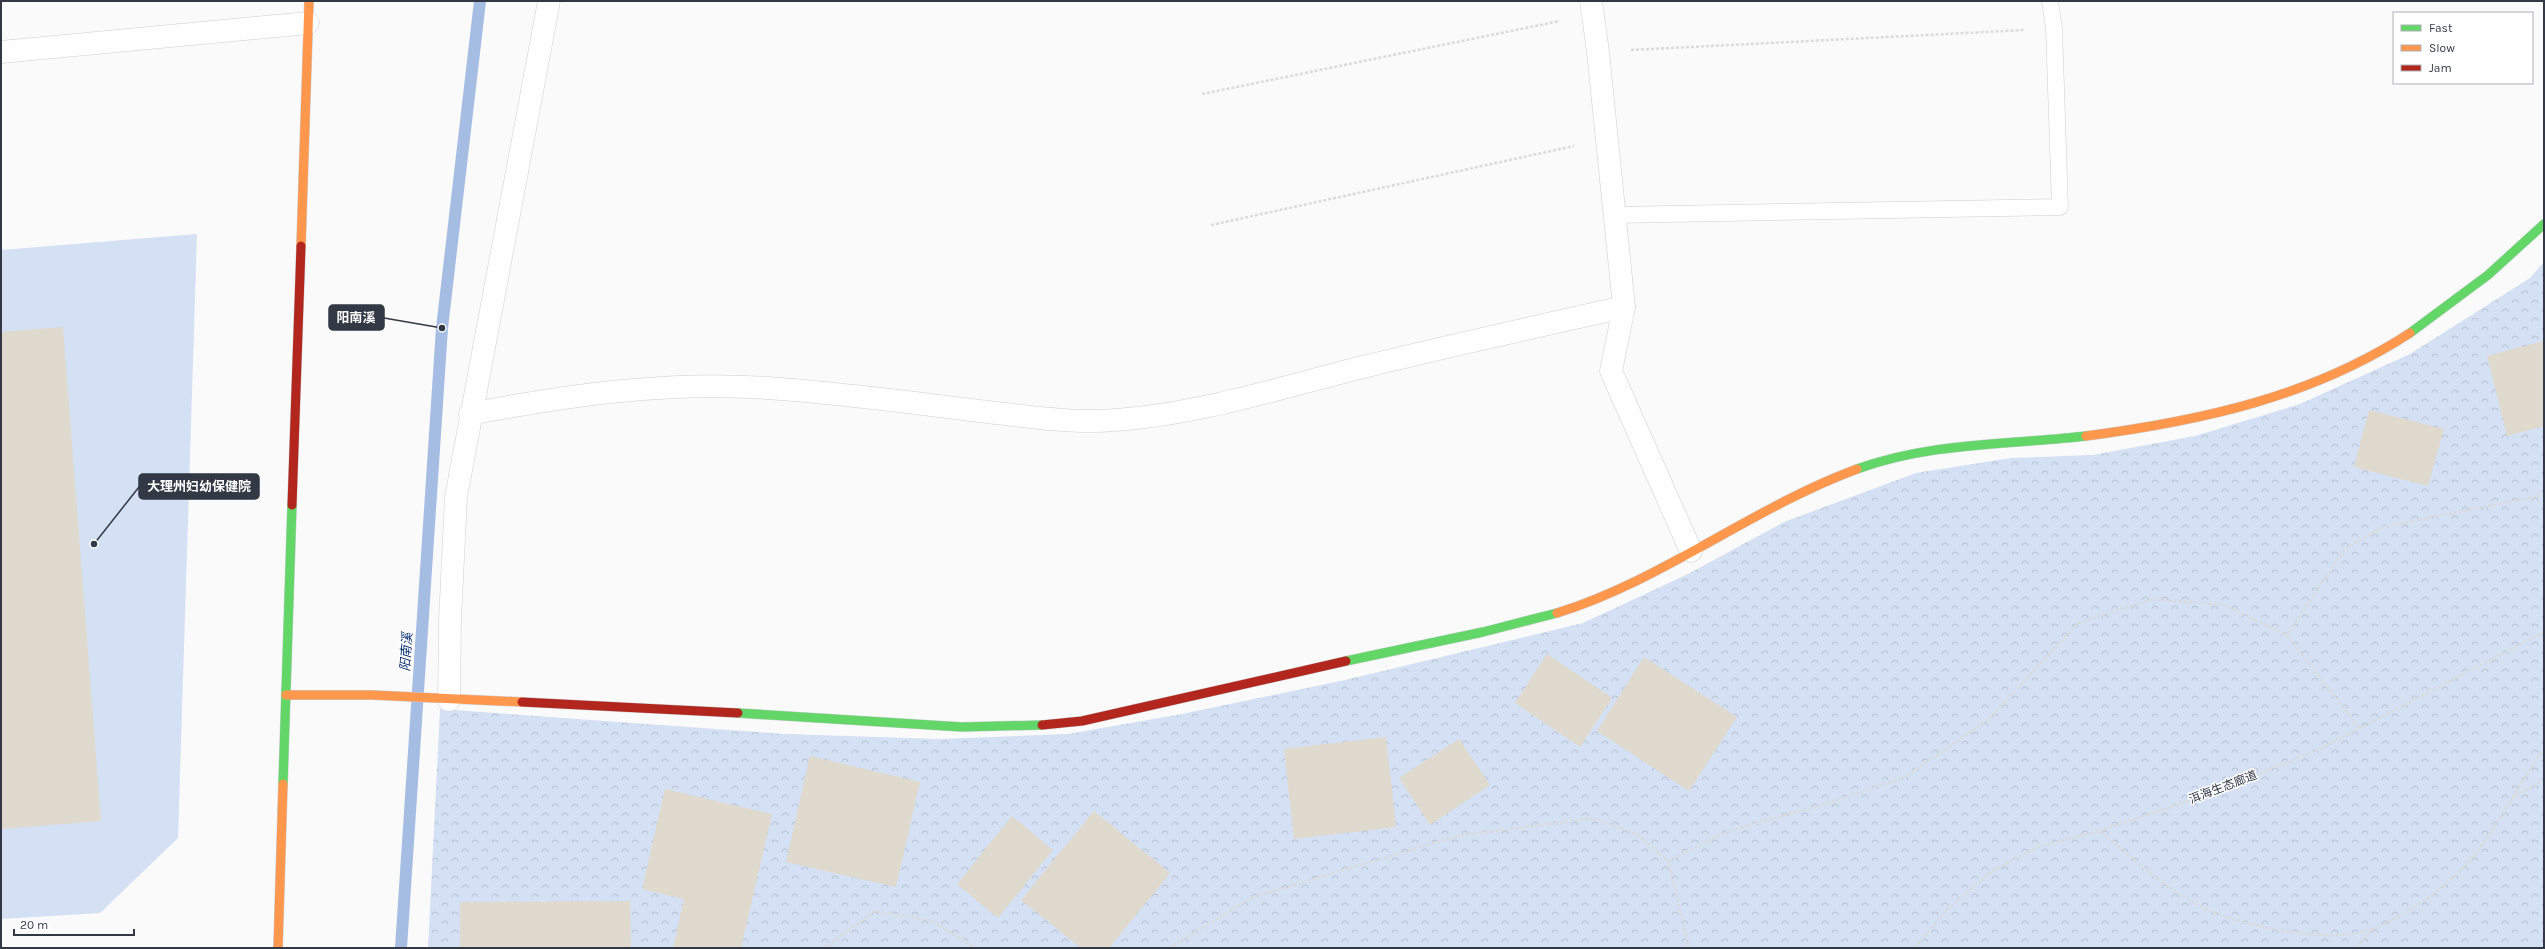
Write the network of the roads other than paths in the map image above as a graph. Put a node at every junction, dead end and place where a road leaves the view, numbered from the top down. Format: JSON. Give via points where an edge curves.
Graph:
{"nodes":[{"id":1,"x":309,"y":1,"type":"edge"},
{"id":2,"x":549,"y":1,"type":"edge"},
{"id":3,"x":2050,"y":1,"type":"edge"},
{"id":4,"x":1592,"y":8,"type":"edge"},
{"id":5,"x":308,"y":23,"type":"junction"},
{"id":6,"x":1,"y":52,"type":"edge"},
{"id":7,"x":1614,"y":215,"type":"junction"},
{"id":8,"x":2544,"y":224,"type":"edge"},
{"id":9,"x":1624,"y":307,"type":"junction"},
{"id":10,"x":470,"y":414,"type":"junction"},
{"id":11,"x":1691,"y":551,"type":"junction"},
{"id":12,"x":286,"y":695,"type":"junction"},
{"id":13,"x":445,"y":699,"type":"junction"},
{"id":14,"x":278,"y":948,"type":"edge"}],
"edges":[{"from":1,"to":5,"type":"street"},
{"from":2,"to":10,"type":"street"},
{"from":3,"to":7,"type":"lane","via":[[2054,28],[2060,207]]},
{"from":4,"to":7,"type":"street"},
{"from":5,"to":6,"type":"street"},
{"from":5,"to":12,"type":"street"},
{"from":7,"to":9,"type":"street"},
{"from":8,"to":11,"type":"street","via":[[2512,256],[2432,319],[2336,374],[2291,393],[2222,412],[2130,431],[2053,440],[1950,446],[1897,457],[1851,471],[1807,490]]},
{"from":9,"to":10,"type":"street","via":[[1392,360],[1203,407],[1135,419],[1051,419],[827,393],[709,386],[597,393]]},
{"from":9,"to":11,"type":"street","via":[[1611,371]]},
{"from":10,"to":13,"type":"street","via":[[456,497]]},
{"from":11,"to":13,"type":"street","via":[[1641,580],[1564,611],[1491,630],[1082,721],[1031,726],[962,727],[778,715]]},
{"from":12,"to":13,"type":"street","via":[[372,695]]},
{"from":12,"to":14,"type":"street"}]}
